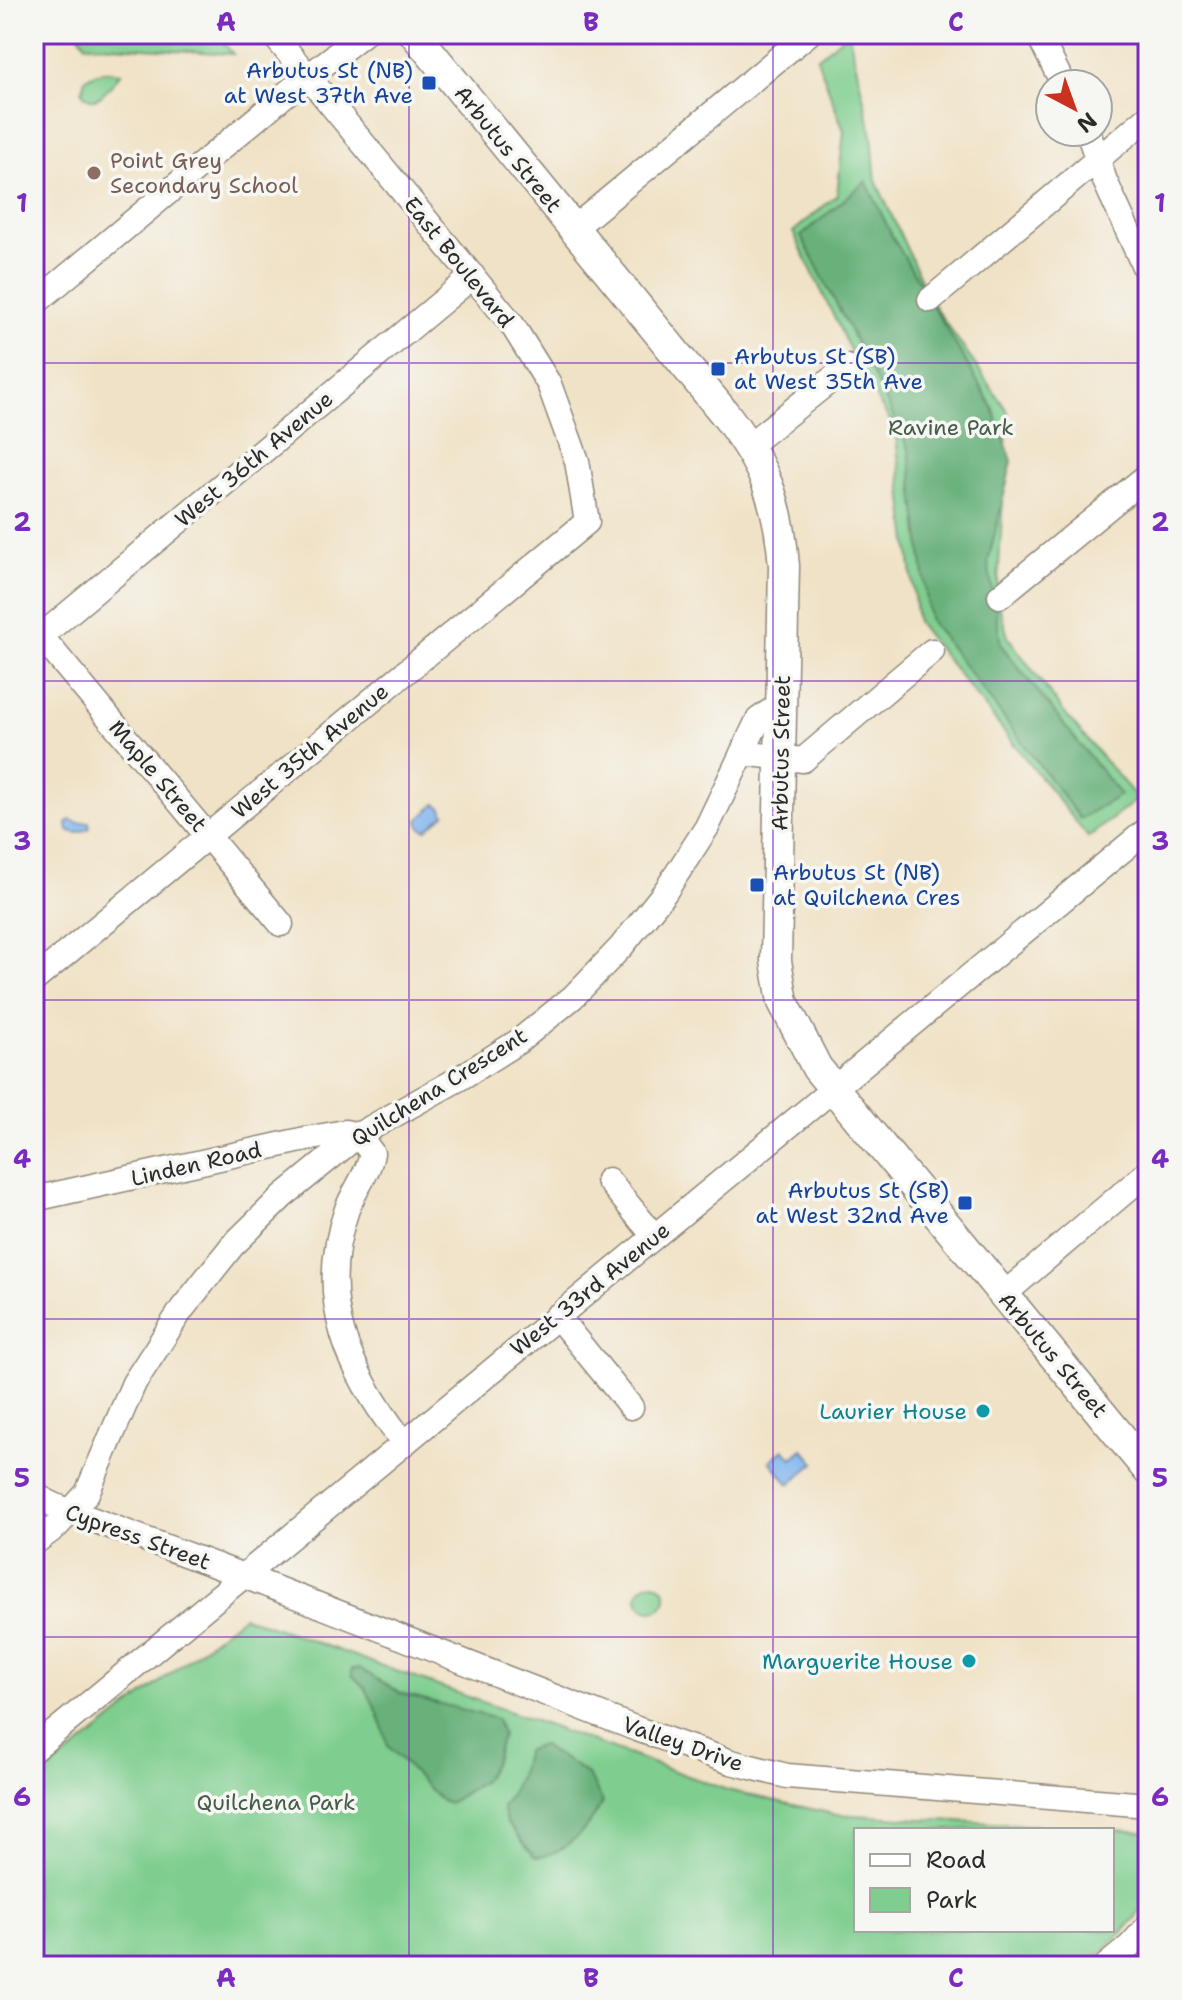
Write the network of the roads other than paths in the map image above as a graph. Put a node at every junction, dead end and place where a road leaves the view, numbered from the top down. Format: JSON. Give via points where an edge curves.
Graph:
{"nodes":[{"id":1,"x":273,"y":34,"type":"edge"},
{"id":2,"x":363,"y":34,"type":"edge"},
{"id":3,"x":415,"y":34,"type":"edge"},
{"id":4,"x":808,"y":34,"type":"edge"},
{"id":5,"x":1038,"y":34,"type":"edge"},
{"id":6,"x":1055,"y":68,"type":"edge"},
{"id":7,"x":308,"y":77,"type":"junction"},
{"id":8,"x":1148,"y":117,"type":"edge"},
{"id":9,"x":1094,"y":148,"type":"edge"},
{"id":10,"x":1098,"y":159,"type":"junction"},
{"id":11,"x":573,"y":229,"type":"junction"},
{"id":12,"x":1148,"y":275,"type":"edge"},
{"id":13,"x":473,"y":276,"type":"junction"},
{"id":14,"x":930,"y":300,"type":"dead end"},
{"id":15,"x":34,"y":304,"type":"edge"},
{"id":16,"x":847,"y":367,"type":"dead end"},
{"id":17,"x":749,"y":445,"type":"junction"},
{"id":18,"x":1148,"y":475,"type":"edge"},
{"id":19,"x":587,"y":522,"type":"joint"},
{"id":20,"x":1000,"y":596,"type":"dead end"},
{"id":21,"x":36,"y":635,"type":"edge"},
{"id":22,"x":932,"y":651,"type":"dead end"},
{"id":23,"x":783,"y":702,"type":"junction"},
{"id":24,"x":742,"y":753,"type":"junction"},
{"id":25,"x":782,"y":758,"type":"junction"},
{"id":26,"x":1146,"y":835,"type":"edge"},
{"id":27,"x":208,"y":836,"type":"junction"},
{"id":28,"x":281,"y":924,"type":"dead end"},
{"id":29,"x":34,"y":980,"type":"edge"},
{"id":30,"x":833,"y":1088,"type":"junction"},
{"id":31,"x":358,"y":1135,"type":"junction"},
{"id":32,"x":1148,"y":1172,"type":"edge"},
{"id":33,"x":608,"y":1180,"type":"dead end"},
{"id":34,"x":34,"y":1199,"type":"edge"},
{"id":35,"x":654,"y":1236,"type":"junction"},
{"id":36,"x":1003,"y":1295,"type":"junction"},
{"id":37,"x":557,"y":1316,"type":"junction"},
{"id":38,"x":631,"y":1407,"type":"dead end"},
{"id":39,"x":404,"y":1443,"type":"junction"},
{"id":40,"x":1148,"y":1470,"type":"edge"},
{"id":41,"x":34,"y":1495,"type":"edge"},
{"id":42,"x":70,"y":1511,"type":"junction"},
{"id":43,"x":34,"y":1543,"type":"edge"},
{"id":44,"x":244,"y":1576,"type":"junction"},
{"id":45,"x":34,"y":1749,"type":"edge"},
{"id":46,"x":1148,"y":1805,"type":"edge"},
{"id":47,"x":1148,"y":1926,"type":"edge"},
{"id":48,"x":1106,"y":1966,"type":"edge"}],
"edges":[{"from":1,"to":7,"type":"street","name":"East Boulevard"},
{"from":2,"to":7,"type":"street"},
{"from":3,"to":11,"type":"main road","name":"Arbutus Street"},
{"from":4,"to":11,"type":"street"},
{"from":5,"to":6,"type":"street"},
{"from":7,"to":13,"type":"street","name":"East Boulevard"},
{"from":7,"to":15,"type":"street"},
{"from":8,"to":10,"type":"street"},
{"from":9,"to":10,"type":"street"},
{"from":10,"to":12,"type":"street"},
{"from":10,"to":14,"type":"street"},
{"from":11,"to":17,"type":"main road","name":"Arbutus Street"},
{"from":13,"to":19,"type":"street","name":"East Boulevard","via":[[511,323],[549,384],[577,461]]},
{"from":13,"to":21,"type":"street","name":"West 36th Avenue"},
{"from":16,"to":17,"type":"street"},
{"from":17,"to":23,"type":"main road","name":"Arbutus Street","via":[[771,490],[781,529]]},
{"from":18,"to":20,"type":"street"},
{"from":19,"to":27,"type":"street","name":"West 35th Avenue"},
{"from":21,"to":27,"type":"street","name":"Maple Street"},
{"from":22,"to":25,"type":"street","via":[[803,760]]},
{"from":23,"to":24,"type":"street","name":"Quilchena Crescent","via":[[758,720]]},
{"from":23,"to":25,"type":"main road","name":"Arbutus Street"},
{"from":24,"to":25,"type":"street"},
{"from":24,"to":31,"type":"street","name":"Quilchena Crescent","via":[[707,827],[665,892],[573,997],[519,1041]]},
{"from":25,"to":30,"type":"main road","name":"Arbutus Street","via":[[776,961],[783,1002]]},
{"from":26,"to":30,"type":"street","name":"West 33rd Avenue"},
{"from":27,"to":28,"type":"street","name":"Maple Street"},
{"from":27,"to":29,"type":"street","name":"West 35th Avenue"},
{"from":30,"to":35,"type":"street","name":"West 33rd Avenue"},
{"from":30,"to":36,"type":"main road","name":"Arbutus Street"},
{"from":31,"to":34,"type":"street","name":"Linden Road","via":[[306,1139]]},
{"from":31,"to":39,"type":"street","via":[[372,1153],[347,1207],[338,1244],[333,1280],[337,1319],[355,1371]]},
{"from":31,"to":42,"type":"street","name":"Quilchena Crescent","via":[[232,1246],[182,1309],[134,1383],[87,1493]]},
{"from":32,"to":36,"type":"street"},
{"from":33,"to":35,"type":"street"},
{"from":35,"to":37,"type":"street","name":"West 33rd Avenue"},
{"from":36,"to":40,"type":"main road","name":"Arbutus Street"},
{"from":37,"to":38,"type":"street"},
{"from":37,"to":39,"type":"street","name":"West 33rd Avenue"},
{"from":39,"to":44,"type":"street","name":"West 33rd Avenue"},
{"from":41,"to":42,"type":"street","name":"Cypress Street"},
{"from":42,"to":43,"type":"street","name":"Quilchena Crescent"},
{"from":42,"to":44,"type":"street","name":"Cypress Street"},
{"from":44,"to":45,"type":"street","name":"West 33rd Avenue"},
{"from":44,"to":46,"type":"street","name":"Valley Drive","via":[[731,1762],[787,1776]]},
{"from":47,"to":48,"type":"street"}]}
